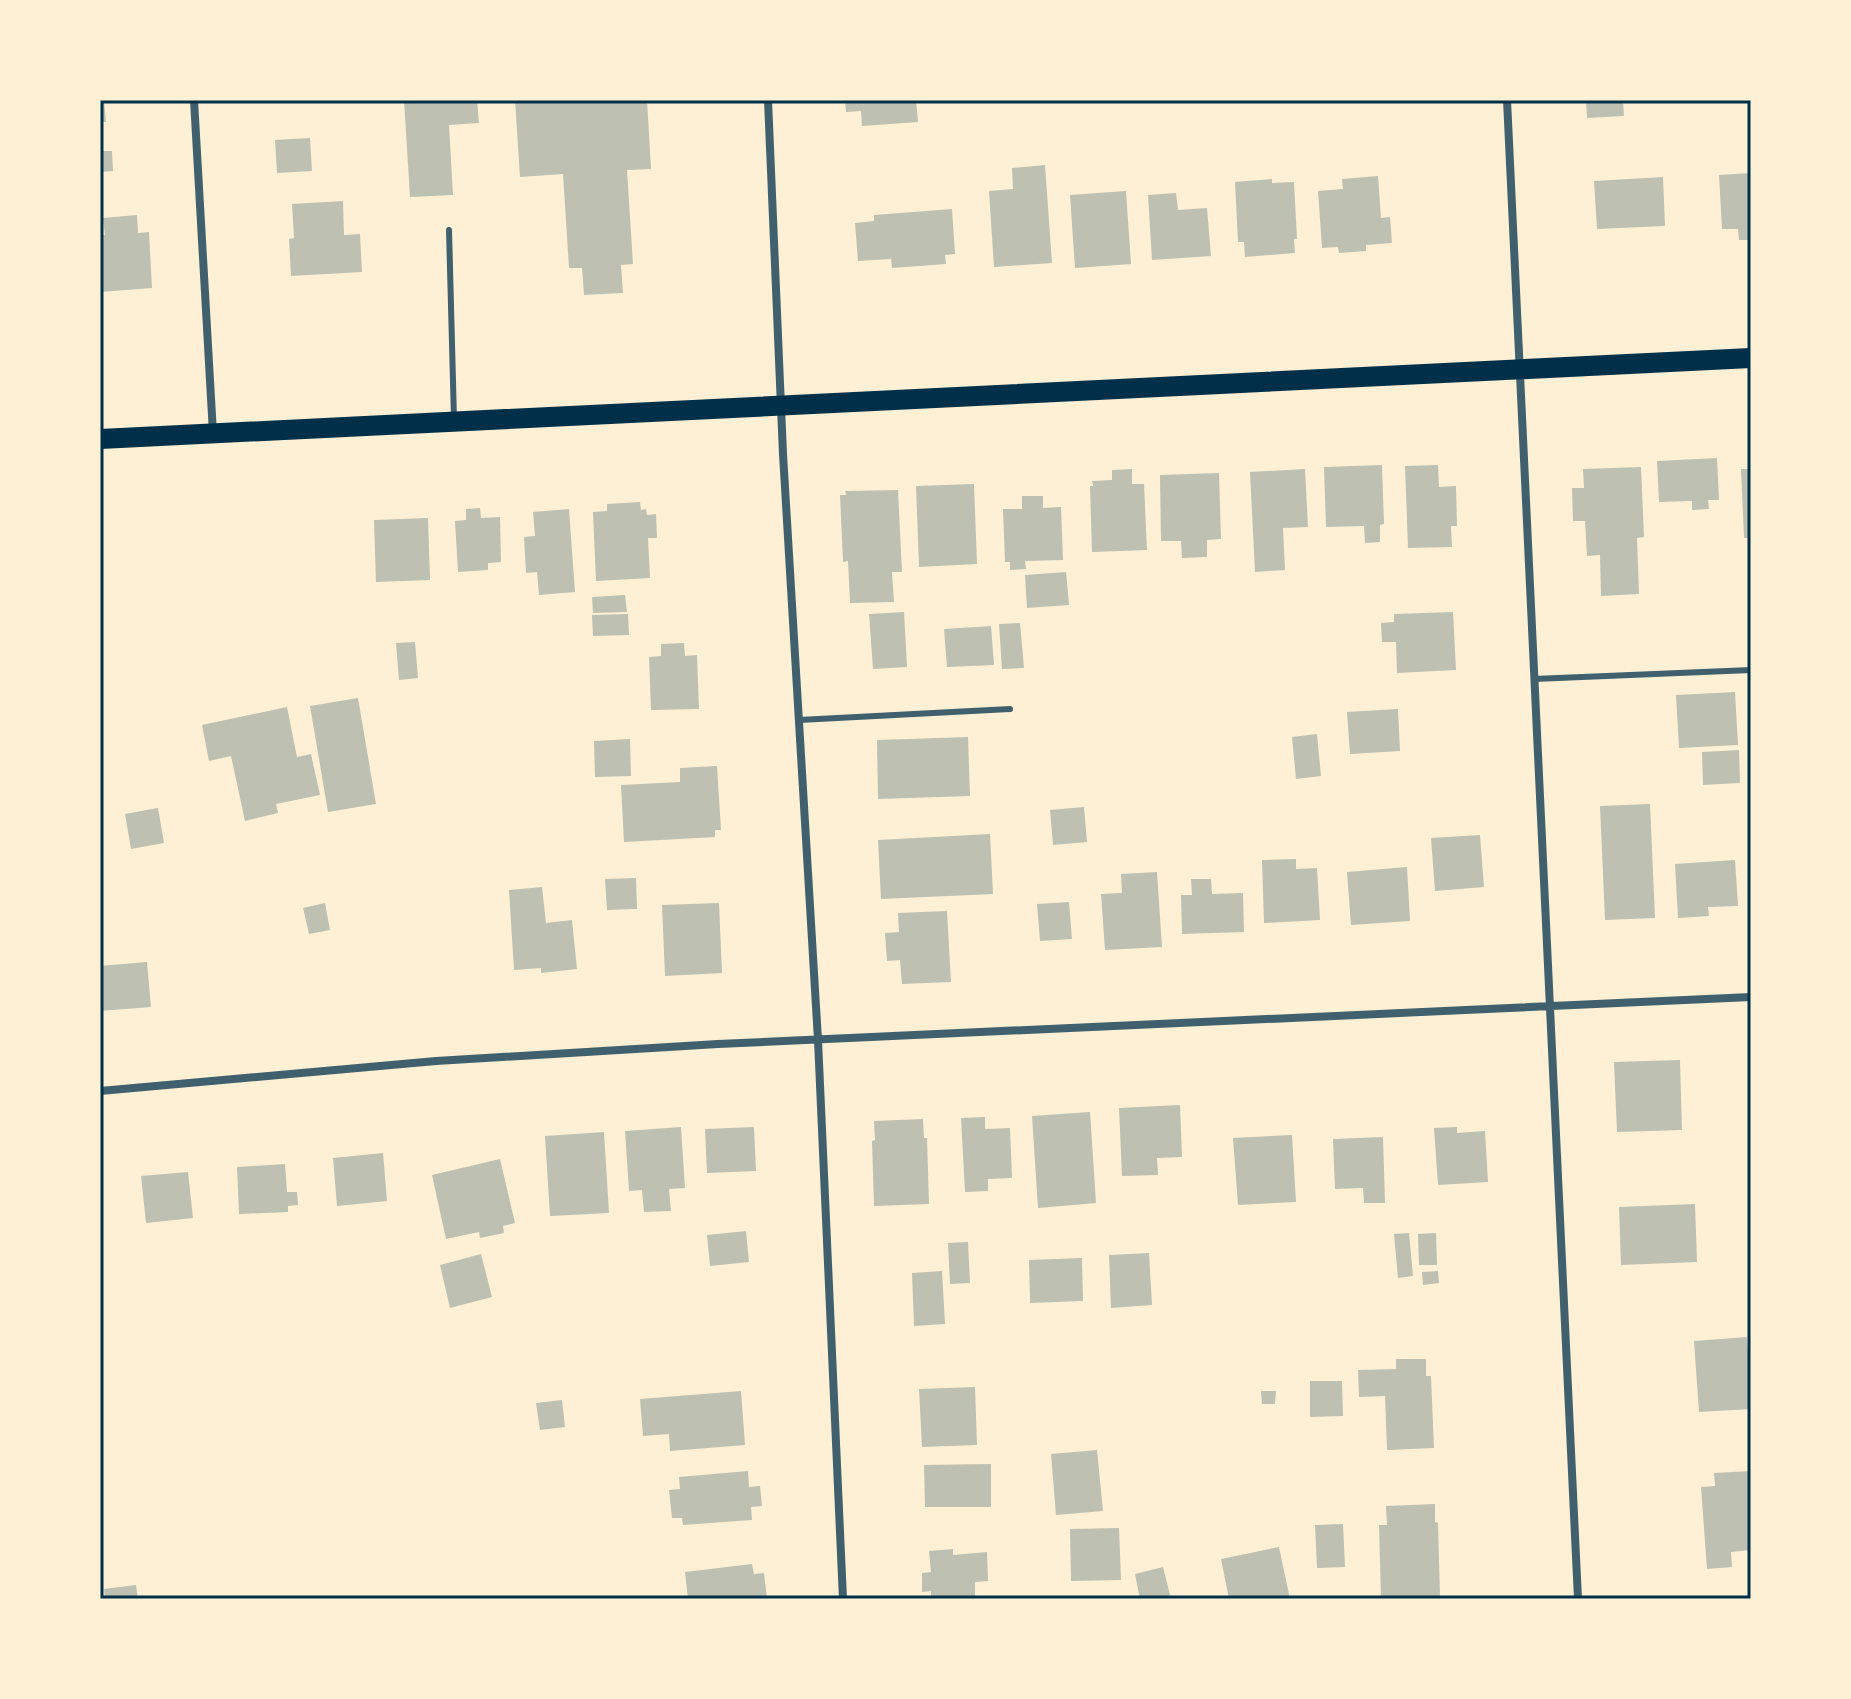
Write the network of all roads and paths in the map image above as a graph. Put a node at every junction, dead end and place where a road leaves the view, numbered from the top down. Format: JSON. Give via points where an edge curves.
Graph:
{"nodes":[{"id":1,"x":194,"y":100,"type":"edge"},
{"id":2,"x":768,"y":100,"type":"edge"},
{"id":3,"x":1507,"y":100,"type":"edge"},
{"id":4,"x":449,"y":230,"type":"dead end"},
{"id":5,"x":1751,"y":358,"type":"edge"},
{"id":6,"x":1522,"y":370,"type":"junction"},
{"id":7,"x":781,"y":407,"type":"junction"},
{"id":8,"x":453,"y":422,"type":"junction"},
{"id":9,"x":213,"y":434,"type":"junction"},
{"id":10,"x":100,"y":439,"type":"edge"},
{"id":11,"x":1751,"y":670,"type":"edge"},
{"id":12,"x":1534,"y":679,"type":"junction"},
{"id":13,"x":1010,"y":709,"type":"dead end"},
{"id":14,"x":799,"y":720,"type":"junction"},
{"id":15,"x":1751,"y":997,"type":"edge"},
{"id":16,"x":1550,"y":1005,"type":"junction"},
{"id":17,"x":818,"y":1040,"type":"junction"},
{"id":18,"x":100,"y":1091,"type":"edge"},
{"id":19,"x":843,"y":1599,"type":"edge"},
{"id":20,"x":1578,"y":1599,"type":"edge"}],
"edges":[{"from":1,"to":9,"type":"street"},
{"from":2,"to":7,"type":"street"},
{"from":3,"to":6,"type":"street"},
{"from":4,"to":8,"type":"lane"},
{"from":5,"to":6,"type":"main road"},
{"from":6,"to":7,"type":"main road"},
{"from":6,"to":12,"type":"street"},
{"from":7,"to":8,"type":"main road"},
{"from":7,"to":14,"type":"street"},
{"from":8,"to":9,"type":"main road"},
{"from":9,"to":10,"type":"main road"},
{"from":11,"to":12,"type":"lane"},
{"from":12,"to":16,"type":"street"},
{"from":13,"to":14,"type":"lane"},
{"from":14,"to":17,"type":"street"},
{"from":15,"to":16,"type":"street"},
{"from":16,"to":17,"type":"street"},
{"from":16,"to":20,"type":"street"},
{"from":17,"to":18,"type":"street","via":[[436,1061]]},
{"from":17,"to":19,"type":"street"}]}
